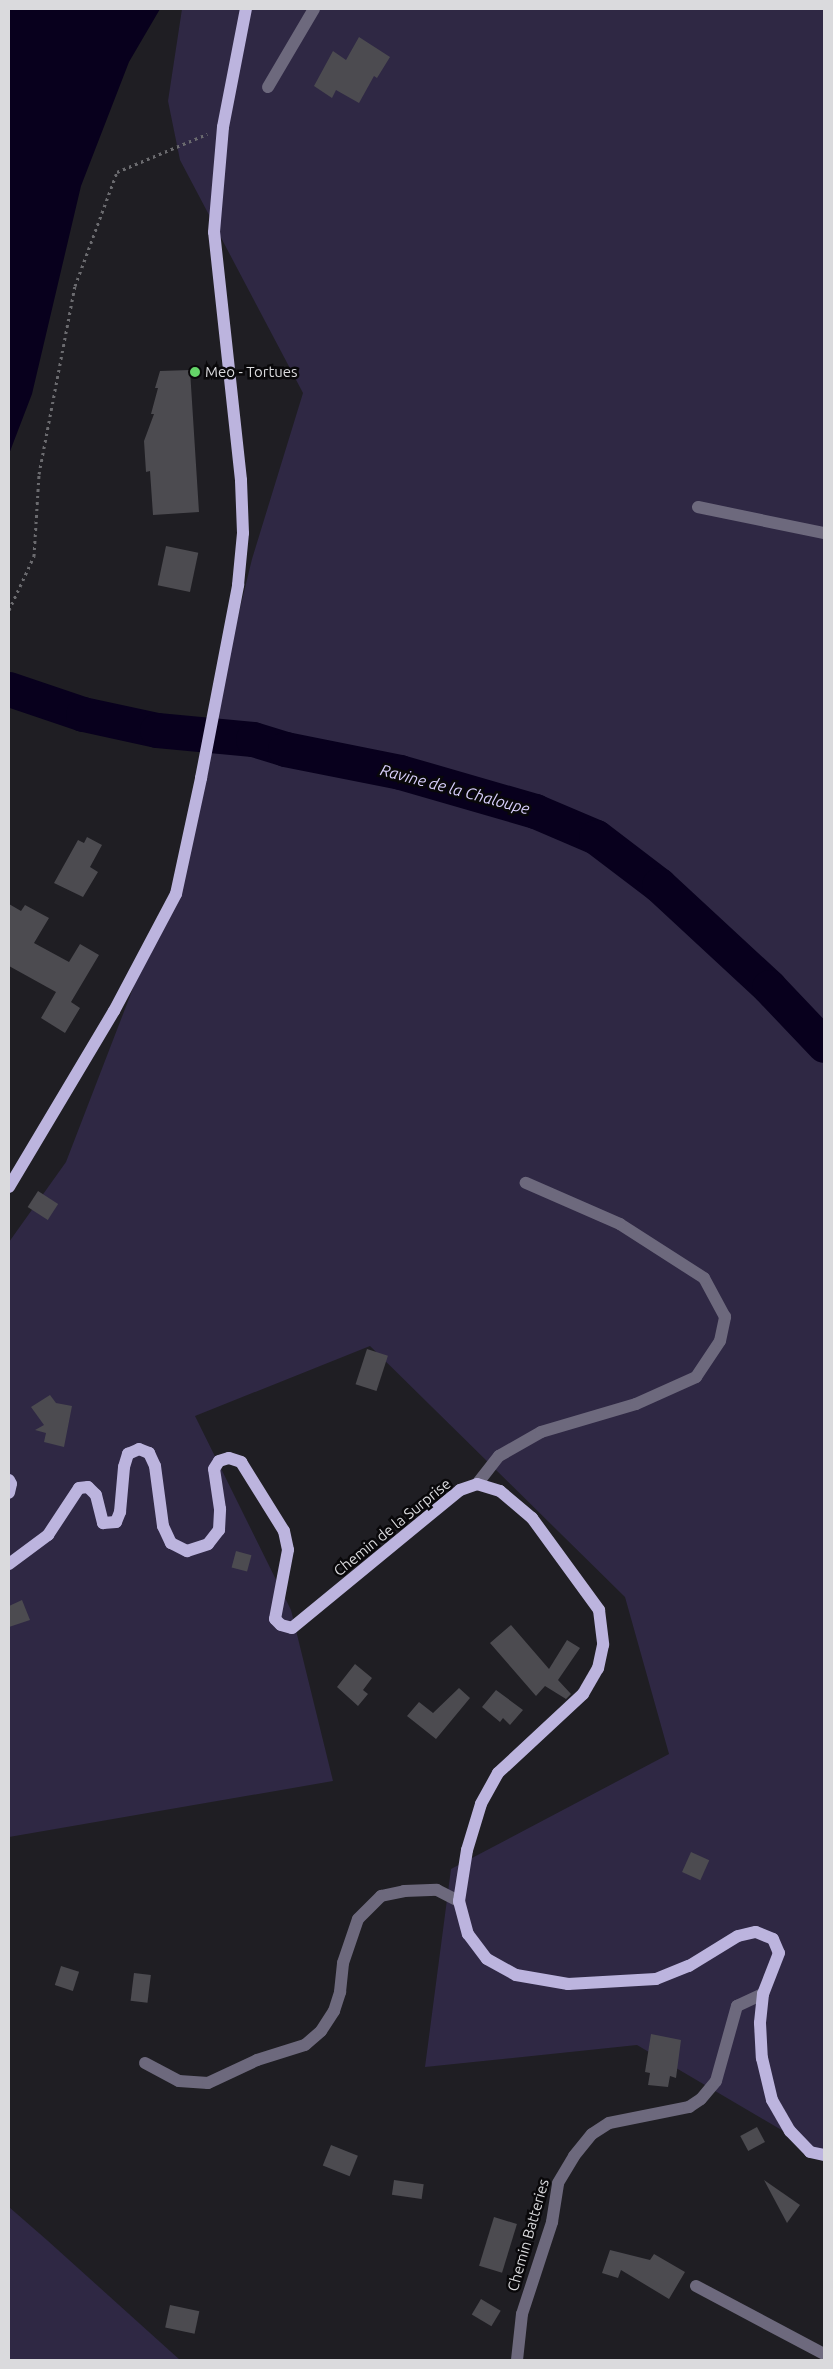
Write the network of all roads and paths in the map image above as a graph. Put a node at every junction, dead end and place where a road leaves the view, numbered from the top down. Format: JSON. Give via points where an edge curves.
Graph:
{"nodes":[{"id":1,"x":246,"y":9,"type":"edge"},
{"id":2,"x":314,"y":9,"type":"edge"},
{"id":3,"x":268,"y":87,"type":"dead end"},
{"id":4,"x":223,"y":127,"type":"junction"},
{"id":5,"x":698,"y":507,"type":"dead end"},
{"id":6,"x":824,"y":533,"type":"edge"},
{"id":7,"x":9,"y":610,"type":"edge"},
{"id":8,"x":526,"y":1183,"type":"dead end"},
{"id":9,"x":9,"y":1187,"type":"edge"},
{"id":10,"x":9,"y":1480,"type":"edge"},
{"id":11,"x":477,"y":1484,"type":"junction"},
{"id":12,"x":9,"y":1493,"type":"edge"},
{"id":13,"x":9,"y":1564,"type":"edge"},
{"id":14,"x":459,"y":1901,"type":"junction"},
{"id":15,"x":763,"y":1994,"type":"junction"},
{"id":16,"x":146,"y":2062,"type":"dead end"},
{"id":17,"x":824,"y":2155,"type":"edge"},
{"id":18,"x":696,"y":2286,"type":"dead end"},
{"id":19,"x":824,"y":2354,"type":"edge"},
{"id":20,"x":517,"y":2360,"type":"edge"}],
"edges":[{"from":1,"to":4,"type":"main road"},
{"from":2,"to":3,"type":"street"},
{"from":4,"to":7,"type":"path","via":[[118,172],[76,286],[39,474],[34,556]]},
{"from":4,"to":9,"type":"main road","via":[[214,232],[241,480],[243,533],[238,585],[201,778],[176,894],[114,1011]]},
{"from":5,"to":6,"type":"street"},
{"from":8,"to":11,"type":"street","via":[[620,1224],[704,1278],[725,1317],[720,1341],[696,1377],[636,1404],[541,1432],[499,1456]]},
{"from":10,"to":12,"type":"main road"},
{"from":11,"to":13,"type":"main road","name":"Chemin de la Surprise","via":[[460,1490],[445,1501],[292,1628],[275,1619],[288,1550],[284,1531],[241,1462],[229,1458],[219,1461],[214,1469],[220,1509],[219,1530],[208,1544],[188,1551],[171,1543],[163,1526],[155,1466],[150,1453],[139,1449],[128,1454],[116,1522],[103,1523],[96,1495],[88,1487],[79,1488],[48,1535]]},
{"from":11,"to":14,"type":"main road","via":[[500,1491],[538,1525],[599,1610],[603,1645],[598,1668],[583,1694],[498,1773],[481,1804],[467,1850]]},
{"from":14,"to":15,"type":"main road","via":[[468,1934],[487,1959],[516,1975],[568,1984],[656,1979],[689,1966],[738,1936],[756,1932],[773,1939],[779,1953]]},
{"from":14,"to":16,"type":"street","via":[[436,1890],[381,1896],[358,1919],[343,1963],[334,2011],[321,2031],[305,2045],[257,2060],[208,2083],[179,2081]]},
{"from":15,"to":17,"type":"main road","via":[[760,2023],[762,2058],[772,2100],[790,2131],[810,2152]]},
{"from":15,"to":20,"type":"street","name":"Chemin Batteries","via":[[737,2006],[716,2082],[701,2099],[689,2107],[609,2124],[592,2134],[574,2156],[558,2183],[552,2222],[522,2314]]},
{"from":18,"to":19,"type":"street"}]}
